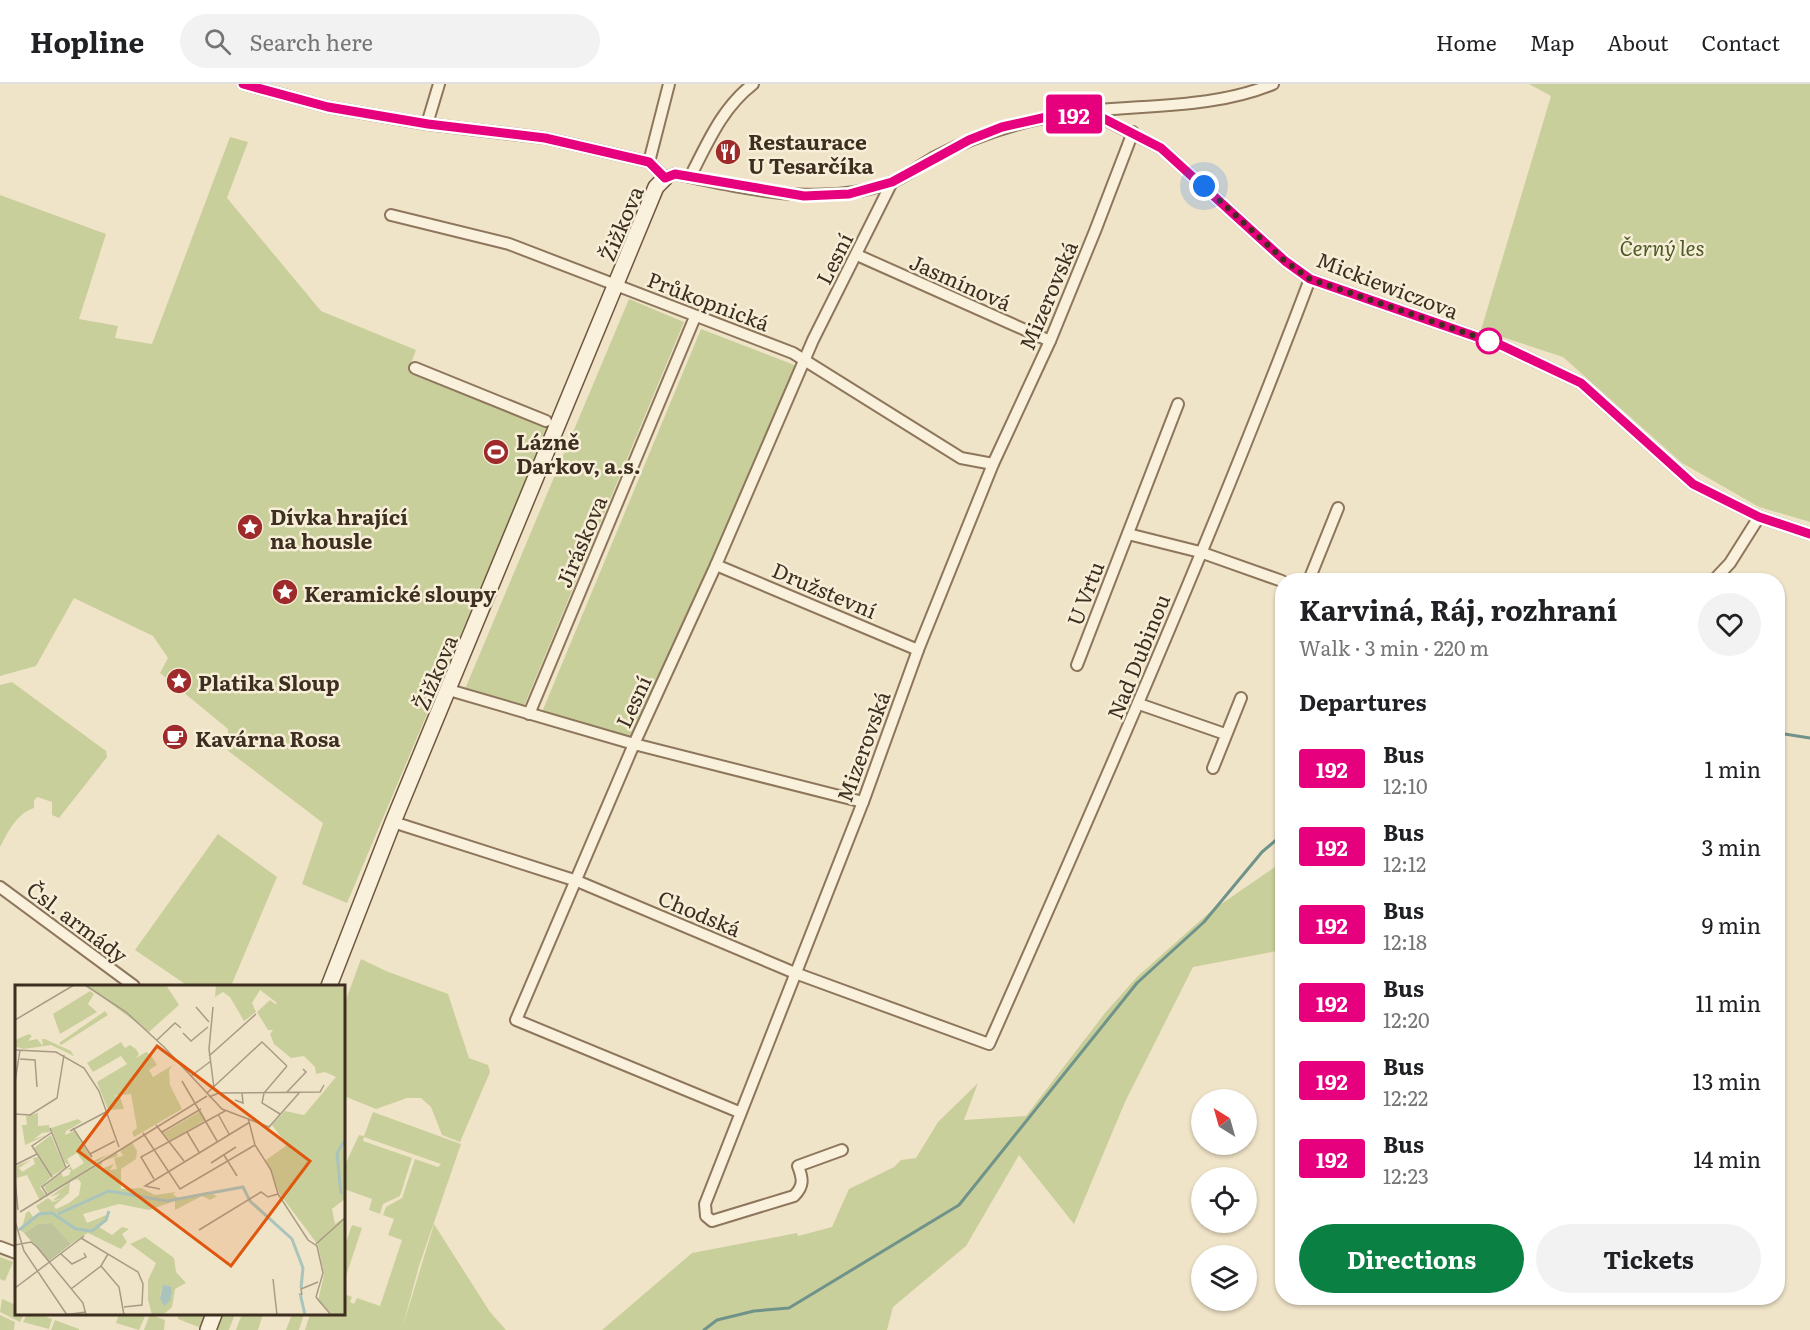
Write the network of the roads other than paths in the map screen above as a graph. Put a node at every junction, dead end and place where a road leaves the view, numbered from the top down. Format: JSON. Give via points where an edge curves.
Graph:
{"nodes":[{"id":1,"x":243,"y":84,"type":"edge"},
{"id":2,"x":439,"y":84,"type":"edge"},
{"id":3,"x":669,"y":84,"type":"edge"},
{"id":4,"x":753,"y":84,"type":"edge"},
{"id":5,"x":1273,"y":84,"type":"edge"},
{"id":6,"x":1091,"y":112,"type":"junction"},
{"id":7,"x":428,"y":124,"type":"junction"},
{"id":8,"x":1133,"y":132,"type":"junction"},
{"id":9,"x":649,"y":162,"type":"junction"},
{"id":10,"x":690,"y":177,"type":"junction"},
{"id":11,"x":665,"y":178,"type":"junction"},
{"id":12,"x":892,"y":182,"type":"junction"},
{"id":13,"x":391,"y":215,"type":"dead end"},
{"id":14,"x":857,"y":255,"type":"junction"},
{"id":15,"x":1310,"y":279,"type":"junction"},
{"id":16,"x":616,"y":286,"type":"junction"},
{"id":17,"x":695,"y":317,"type":"junction"},
{"id":18,"x":1050,"y":341,"type":"junction"},
{"id":19,"x":806,"y":360,"type":"junction"},
{"id":20,"x":415,"y":368,"type":"dead end"},
{"id":21,"x":1178,"y":404,"type":"dead end"},
{"id":22,"x":546,"y":421,"type":"dead end"},
{"id":23,"x":993,"y":464,"type":"junction"},
{"id":24,"x":1338,"y":508,"type":"dead end"},
{"id":25,"x":1759,"y":517,"type":"junction"},
{"id":26,"x":1128,"y":534,"type":"junction"},
{"id":27,"x":1810,"y":534,"type":"edge"},
{"id":28,"x":1200,"y":552,"type":"junction"},
{"id":29,"x":716,"y":565,"type":"junction"},
{"id":30,"x":1312,"y":573,"type":"edge"},
{"id":31,"x":1720,"y":573,"type":"edge"},
{"id":32,"x":1275,"y":579,"type":"edge"},
{"id":33,"x":918,"y":650,"type":"junction"},
{"id":34,"x":1077,"y":665,"type":"dead end"},
{"id":35,"x":449,"y":690,"type":"junction"},
{"id":36,"x":1241,"y":698,"type":"dead end"},
{"id":37,"x":1139,"y":704,"type":"junction"},
{"id":38,"x":530,"y":714,"type":"junction"},
{"id":39,"x":1225,"y":734,"type":"junction"},
{"id":40,"x":634,"y":744,"type":"junction"},
{"id":41,"x":1213,"y":768,"type":"dead end"},
{"id":42,"x":863,"y":802,"type":"junction"},
{"id":43,"x":393,"y":822,"type":"junction"},
{"id":44,"x":577,"y":881,"type":"junction"},
{"id":45,"x":0,"y":887,"type":"edge"},
{"id":46,"x":795,"y":974,"type":"junction"},
{"id":47,"x":131,"y":985,"type":"edge"},
{"id":48,"x":330,"y":985,"type":"edge"},
{"id":49,"x":989,"y":1044,"type":"joint"},
{"id":50,"x":739,"y":1112,"type":"junction"},
{"id":51,"x":842,"y":1150,"type":"dead end"},
{"id":52,"x":0,"y":1247,"type":"edge"},
{"id":53,"x":15,"y":1253,"type":"edge"},
{"id":54,"x":214,"y":1315,"type":"edge"},
{"id":55,"x":208,"y":1330,"type":"edge"}],
"edges":[{"from":1,"to":7,"type":"street","via":[[328,107]]},
{"from":2,"to":7,"type":"street"},
{"from":3,"to":9,"type":"street"},
{"from":4,"to":10,"type":"street","via":[[721,117]]},
{"from":5,"to":6,"type":"street","via":[[1209,101]]},
{"from":6,"to":8,"type":"street","name":"Mickiewiczova"},
{"from":6,"to":12,"type":"street","via":[[1002,127],[969,140]]},
{"from":7,"to":9,"type":"street","via":[[545,138]]},
{"from":8,"to":15,"type":"street","name":"Mickiewiczova","via":[[1161,148]]},
{"from":8,"to":18,"type":"street","name":"Mizerovská"},
{"from":9,"to":11,"type":"street"},
{"from":10,"to":11,"type":"street","via":[[675,174]]},
{"from":10,"to":12,"type":"street","via":[[804,196],[849,194]]},
{"from":11,"to":16,"type":"street","name":"Žižkova","via":[[656,187]]},
{"from":12,"to":14,"type":"street","name":"Lesní"},
{"from":13,"to":16,"type":"street","name":"Průkopnická","via":[[509,244]]},
{"from":14,"to":18,"type":"street","name":"Jasmínová"},
{"from":14,"to":19,"type":"street","name":"Lesní"},
{"from":15,"to":25,"type":"street","name":"Mickiewiczova","via":[[1503,346],[1570,376],[1693,484]]},
{"from":15,"to":28,"type":"street","name":"Nad Dubinou","via":[[1258,417]]},
{"from":16,"to":17,"type":"street","name":"Průkopnická"},
{"from":16,"to":35,"type":"street","name":"Žižkova"},
{"from":17,"to":19,"type":"street","name":"Průkopnická"},
{"from":17,"to":38,"type":"street","name":"Jiráskova"},
{"from":18,"to":23,"type":"street","name":"Mizerovská"},
{"from":19,"to":23,"type":"street","name":"Průkopnická","via":[[961,458]]},
{"from":19,"to":29,"type":"street","name":"Lesní"},
{"from":20,"to":22,"type":"street"},
{"from":21,"to":26,"type":"street","name":"U Vrtu"},
{"from":23,"to":33,"type":"street","name":"Mizerovská"},
{"from":24,"to":30,"type":"street"},
{"from":25,"to":27,"type":"street","name":"Mickiewiczova"},
{"from":25,"to":31,"type":"street"},
{"from":26,"to":28,"type":"street"},
{"from":26,"to":34,"type":"street","name":"U Vrtu"},
{"from":28,"to":32,"type":"street"},
{"from":28,"to":37,"type":"street","name":"Nad Dubinou"},
{"from":29,"to":33,"type":"street","name":"Družstevní"},
{"from":29,"to":40,"type":"street","name":"Lesní"},
{"from":33,"to":42,"type":"street","name":"Mizerovská"},
{"from":35,"to":38,"type":"street"},
{"from":35,"to":43,"type":"street","name":"Žižkova"},
{"from":36,"to":39,"type":"street"},
{"from":37,"to":39,"type":"street"},
{"from":37,"to":49,"type":"street","name":"Nad Dubinou"},
{"from":38,"to":40,"type":"street"},
{"from":39,"to":41,"type":"street"},
{"from":40,"to":42,"type":"street"},
{"from":40,"to":44,"type":"street","name":"Lesní"},
{"from":42,"to":46,"type":"street","name":"Mizerovská"},
{"from":43,"to":44,"type":"street","name":"Chodská"},
{"from":43,"to":48,"type":"street","name":"Žižkova"},
{"from":44,"to":46,"type":"street","name":"Chodská"},
{"from":44,"to":50,"type":"street","name":"Lesní","via":[[516,1020]]},
{"from":45,"to":47,"type":"street","name":"Čsl. armády"},
{"from":46,"to":49,"type":"street","name":"Chodská"},
{"from":46,"to":50,"type":"street","name":"Mizerovská"},
{"from":50,"to":51,"type":"street","name":"Mizerovská","via":[[705,1204],[706,1216],[712,1221],[794,1196],[803,1179],[798,1166]]},
{"from":52,"to":53,"type":"street"},
{"from":54,"to":55,"type":"street"}]}
